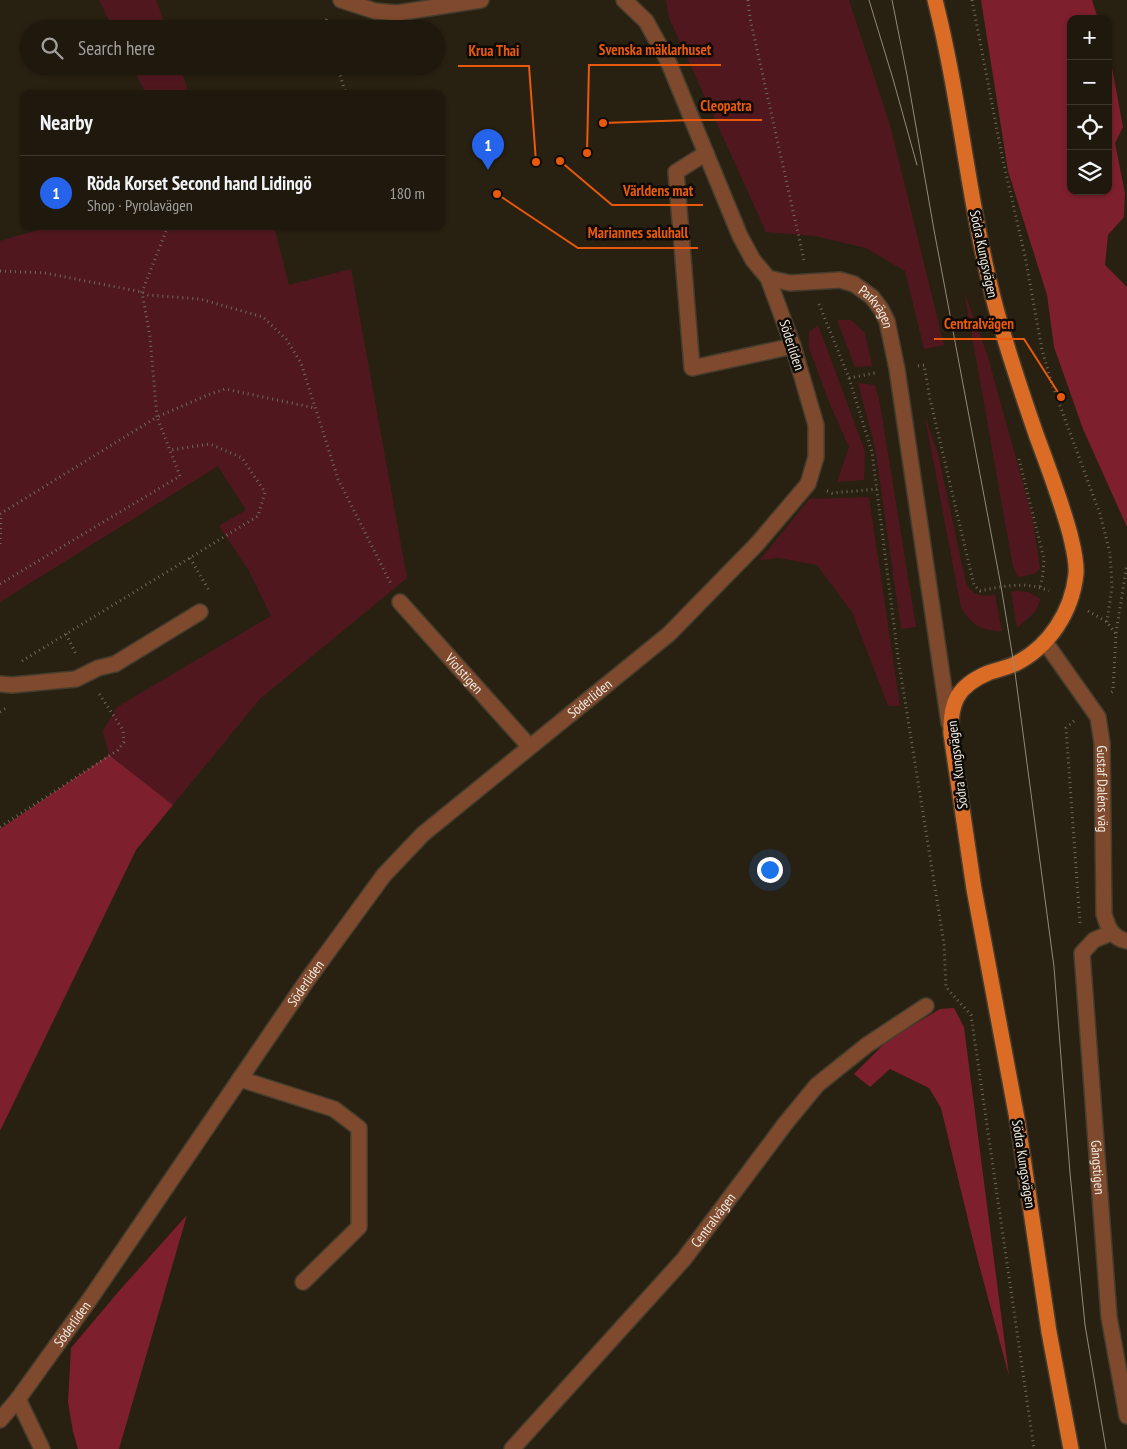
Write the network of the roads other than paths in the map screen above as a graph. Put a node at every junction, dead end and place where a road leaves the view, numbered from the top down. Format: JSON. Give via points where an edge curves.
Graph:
{"nodes":[{"id":1,"x":341,"y":0,"type":"edge"},
{"id":2,"x":482,"y":0,"type":"edge"},
{"id":3,"x":624,"y":0,"type":"edge"},
{"id":4,"x":935,"y":0,"type":"edge"},
{"id":5,"x":706,"y":153,"type":"junction"},
{"id":6,"x":768,"y":278,"type":"junction"},
{"id":7,"x":793,"y":346,"type":"junction"},
{"id":8,"x":400,"y":602,"type":"road end"},
{"id":9,"x":200,"y":612,"type":"road end"},
{"id":10,"x":1045,"y":642,"type":"junction"},
{"id":11,"x":6,"y":685,"type":"edge"},
{"id":12,"x":951,"y":733,"type":"junction"},
{"id":13,"x":529,"y":746,"type":"junction"},
{"id":14,"x":1111,"y":933,"type":"junction"},
{"id":15,"x":1127,"y":941,"type":"edge"},
{"id":16,"x":926,"y":1006,"type":"dead end"},
{"id":17,"x":240,"y":1079,"type":"junction"},
{"id":18,"x":302,"y":1282,"type":"dead end"},
{"id":19,"x":18,"y":1399,"type":"junction"},
{"id":20,"x":1127,"y":1416,"type":"edge"},
{"id":21,"x":0,"y":1420,"type":"edge"},
{"id":22,"x":42,"y":1449,"type":"edge"},
{"id":23,"x":512,"y":1449,"type":"edge"},
{"id":24,"x":1071,"y":1449,"type":"edge"}],
"edges":[{"from":1,"to":2,"type":"street","via":[[375,11],[397,13]]},
{"from":3,"to":5,"type":"street","via":[[646,21],[668,61]]},
{"from":4,"to":10,"type":"main road","name":"Södra Kungsvägen","via":[[993,297],[1075,554],[1076,573],[1067,611]]},
{"from":5,"to":6,"type":"street","via":[[740,236]]},
{"from":5,"to":7,"type":"street","via":[[676,172],[692,368]]},
{"from":6,"to":7,"type":"street","name":"Söderliden"},
{"from":6,"to":12,"type":"street","name":"Parkvägen","via":[[790,283],[840,280],[854,284],[872,297],[887,321],[897,369]]},
{"from":7,"to":13,"type":"street","name":"Söderliden","via":[[816,425],[816,456],[808,484],[757,544],[669,634]]},
{"from":8,"to":13,"type":"street","name":"Violstigen"},
{"from":9,"to":11,"type":"street","via":[[115,664],[76,679]]},
{"from":10,"to":12,"type":"main road","name":"Södra Kungsvägen","via":[[1014,665],[986,674],[958,695],[952,705]]},
{"from":10,"to":14,"type":"street","name":"Gustaf Daléns väg","via":[[1098,718],[1102,743],[1104,914]]},
{"from":12,"to":24,"type":"main road","name":"Södra Kungsvägen","via":[[974,889],[1018,1124],[1048,1332]]},
{"from":13,"to":17,"type":"street","name":"Söderliden","via":[[422,834],[384,875]]},
{"from":14,"to":15,"type":"street"},
{"from":14,"to":20,"type":"street","name":"Gångstigen","via":[[1094,940],[1082,953],[1109,1316]]},
{"from":16,"to":23,"type":"street","name":"Centralvägen","via":[[867,1045],[817,1085],[684,1259]]},
{"from":17,"to":18,"type":"street","via":[[334,1109],[359,1128],[359,1227]]},
{"from":17,"to":19,"type":"street","name":"Söderliden"},
{"from":19,"to":21,"type":"street","name":"Söderliden"},
{"from":19,"to":22,"type":"street"}]}
